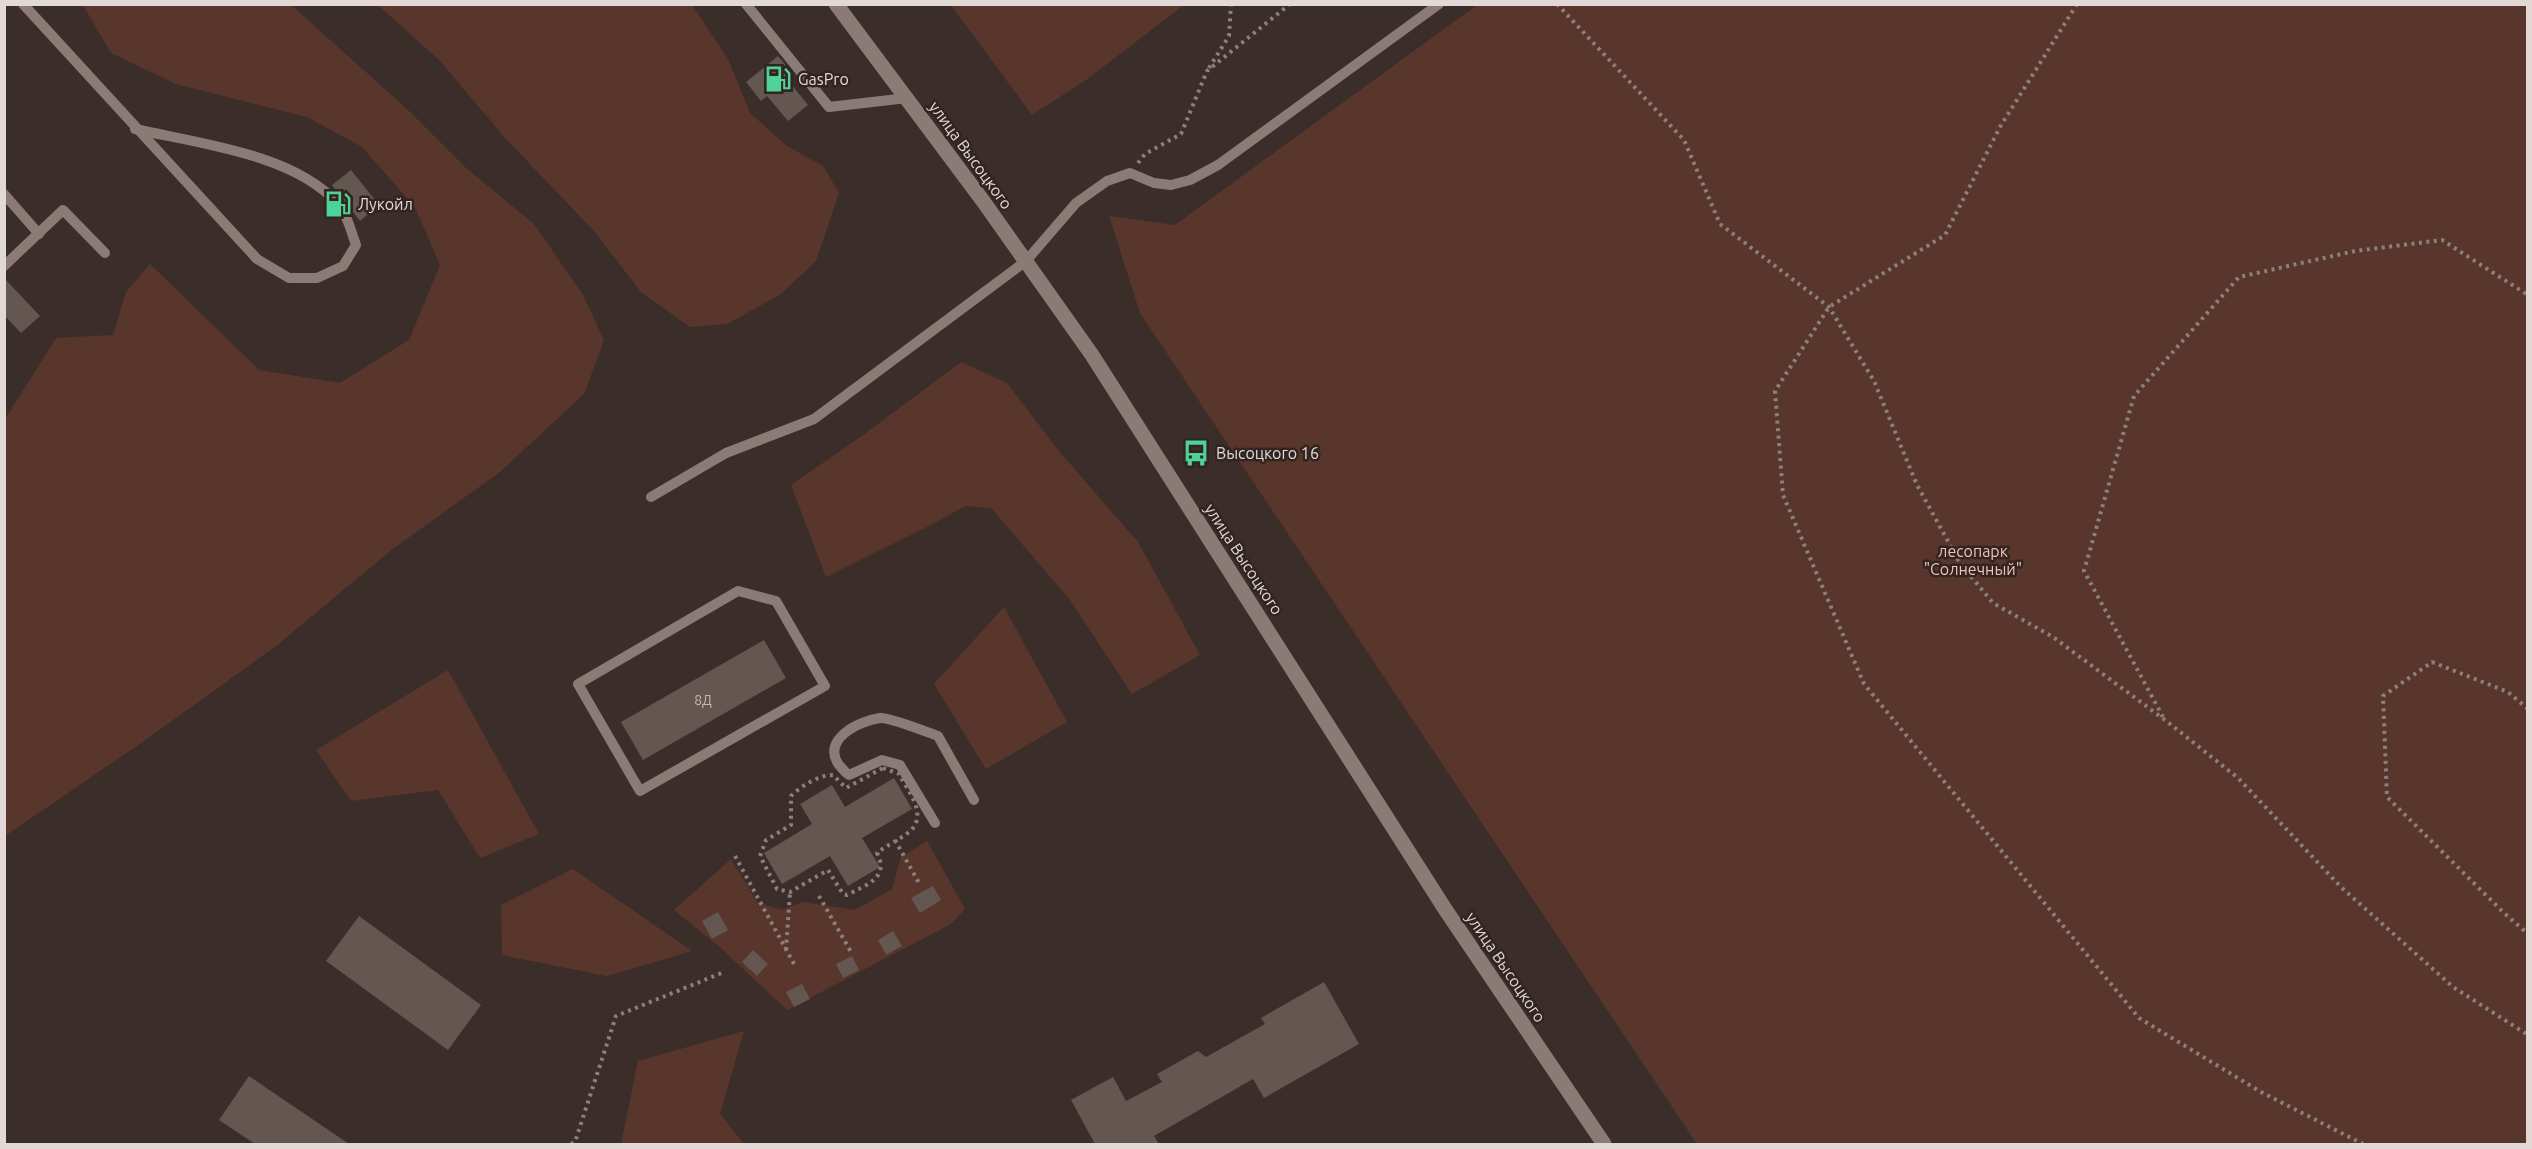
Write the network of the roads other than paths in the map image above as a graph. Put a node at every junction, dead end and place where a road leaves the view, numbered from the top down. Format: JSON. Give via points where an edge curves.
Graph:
{"nodes":[{"id":1,"x":23,"y":4,"type":"edge"},
{"id":2,"x":746,"y":4,"type":"edge"},
{"id":3,"x":836,"y":4,"type":"edge"},
{"id":4,"x":1439,"y":4,"type":"edge"},
{"id":5,"x":908,"y":99,"type":"junction"},
{"id":6,"x":135,"y":129,"type":"junction"},
{"id":7,"x":4,"y":194,"type":"edge"},
{"id":8,"x":39,"y":234,"type":"junction"},
{"id":9,"x":105,"y":253,"type":"dead end"},
{"id":10,"x":1026,"y":261,"type":"junction"},
{"id":11,"x":4,"y":266,"type":"edge"},
{"id":12,"x":651,"y":497,"type":"dead end"},
{"id":13,"x":710,"y":606,"type":"joint"},
{"id":14,"x":974,"y":800,"type":"dead end"},
{"id":15,"x":935,"y":823,"type":"dead end"},
{"id":16,"x":1604,"y":1144,"type":"edge"}],
"edges":[{"from":1,"to":6,"type":"lane"},
{"from":2,"to":5,"type":"lane","via":[[829,106]]},
{"from":3,"to":5,"type":"main road","name":"улица Высоцкого"},
{"from":4,"to":10,"type":"lane","via":[[1209,170],[1171,185],[1130,173],[1107,181],[1076,203]]},
{"from":5,"to":10,"type":"main road","name":"улица Высоцкого"},
{"from":6,"to":6,"type":"lane","via":[[258,157],[308,176],[338,204],[356,245],[343,266],[318,278],[289,278],[257,260]]},
{"from":7,"to":8,"type":"lane"},
{"from":8,"to":9,"type":"lane","via":[[63,210]]},
{"from":8,"to":11,"type":"lane"},
{"from":10,"to":12,"type":"lane","via":[[814,419],[726,453]]},
{"from":10,"to":16,"type":"main road","name":"улица Высоцкого","via":[[1092,355],[1445,909]]},
{"from":13,"to":13,"type":"lane","via":[[578,684],[640,791],[825,686],[776,601],[738,591]]},
{"from":14,"to":15,"type":"lane","via":[[938,736],[881,718],[840,736],[834,750],[845,773],[849,775],[882,760],[900,765]]}]}
